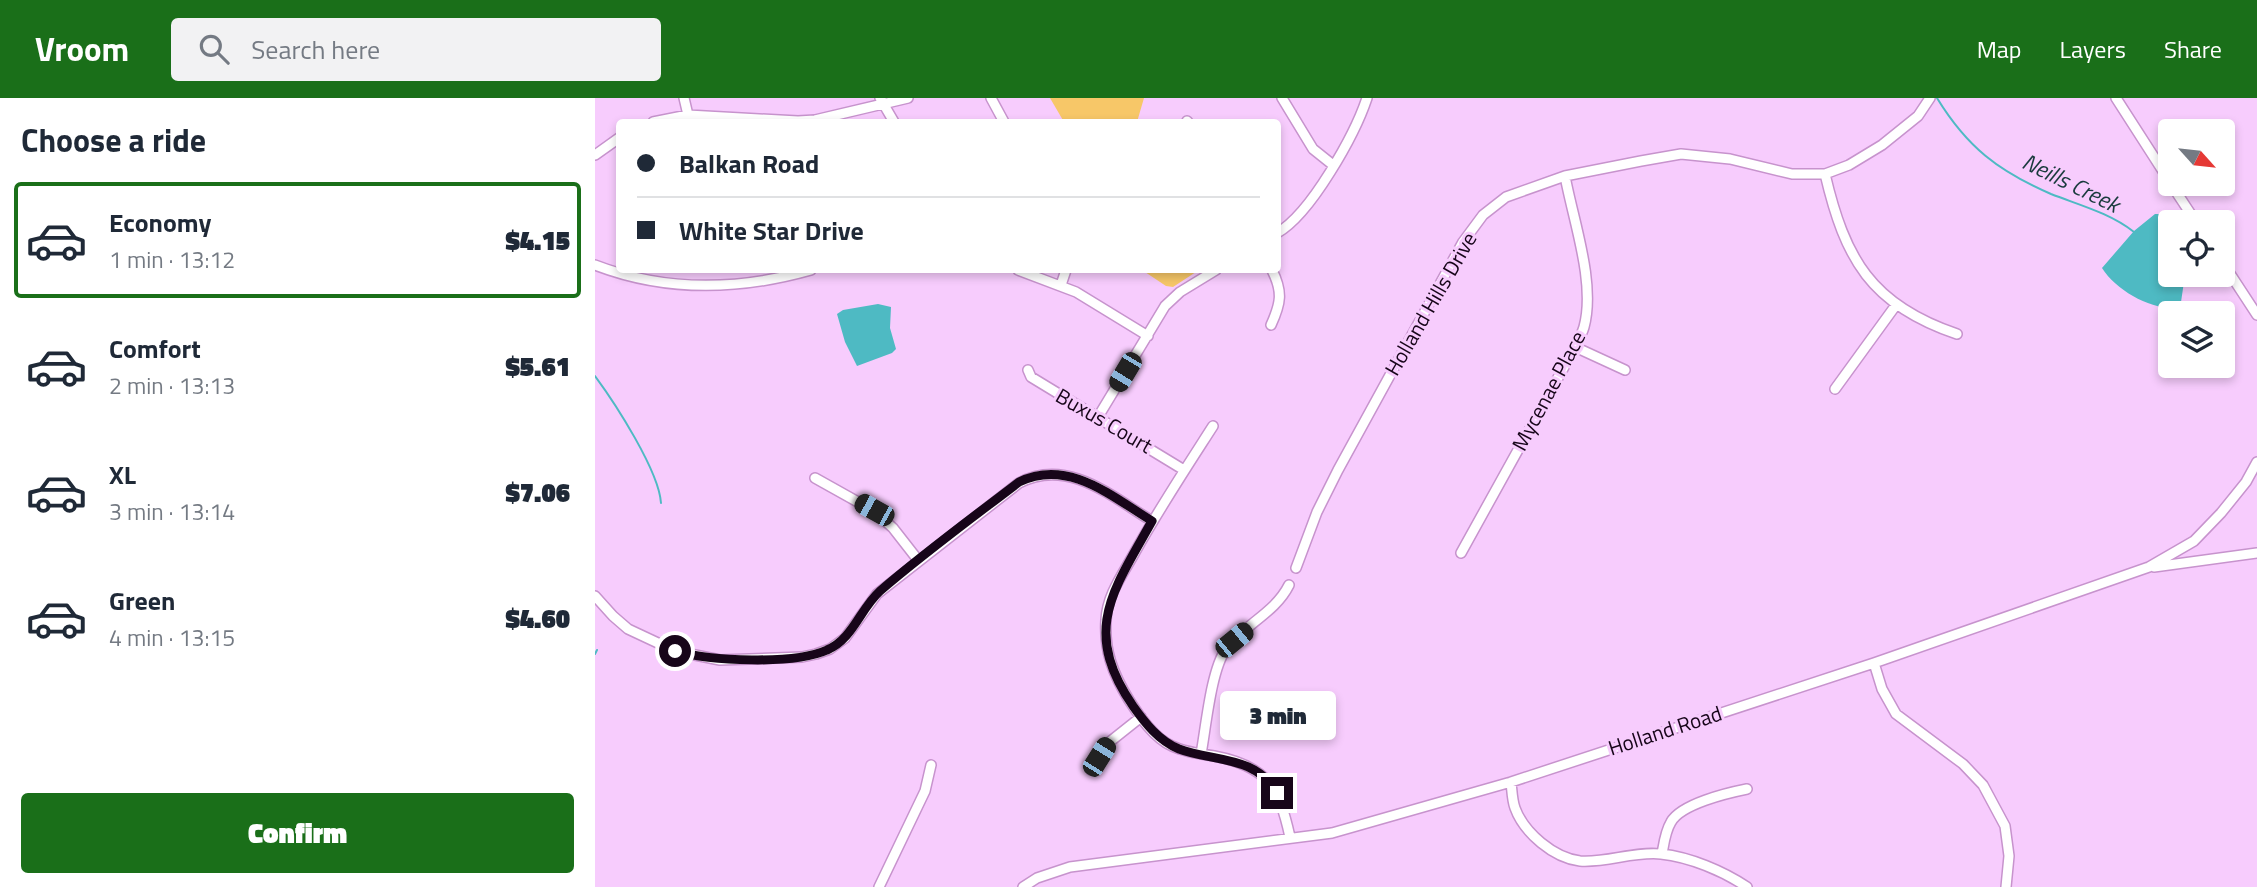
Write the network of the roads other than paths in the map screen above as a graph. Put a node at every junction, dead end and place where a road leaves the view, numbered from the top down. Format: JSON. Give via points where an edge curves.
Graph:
{"nodes":[{"id":1,"x":684,"y":98,"type":"edge"},
{"id":2,"x":908,"y":98,"type":"edge"},
{"id":3,"x":991,"y":98,"type":"edge"},
{"id":4,"x":1282,"y":98,"type":"edge"},
{"id":5,"x":1367,"y":98,"type":"edge"},
{"id":6,"x":1930,"y":98,"type":"edge"},
{"id":7,"x":2116,"y":98,"type":"edge"},
{"id":8,"x":881,"y":101,"type":"edge"},
{"id":9,"x":688,"y":115,"type":"junction"},
{"id":10,"x":668,"y":119,"type":"edge"},
{"id":11,"x":761,"y":119,"type":"edge"},
{"id":12,"x":818,"y":119,"type":"edge"},
{"id":13,"x":892,"y":119,"type":"edge"},
{"id":14,"x":1002,"y":119,"type":"edge"},
{"id":15,"x":616,"y":140,"type":"edge"},
{"id":16,"x":595,"y":155,"type":"edge"},
{"id":17,"x":2158,"y":163,"type":"edge"},
{"id":18,"x":1333,"y":165,"type":"junction"},
{"id":19,"x":1825,"y":174,"type":"junction"},
{"id":20,"x":1565,"y":176,"type":"junction"},
{"id":21,"x":1281,"y":230,"type":"edge"},
{"id":22,"x":595,"y":265,"type":"edge"},
{"id":23,"x":616,"y":272,"type":"edge"},
{"id":24,"x":619,"y":273,"type":"edge"},
{"id":25,"x":658,"y":273,"type":"edge"},
{"id":26,"x":1027,"y":273,"type":"edge"},
{"id":27,"x":1065,"y":273,"type":"edge"},
{"id":28,"x":1211,"y":273,"type":"edge"},
{"id":29,"x":1273,"y":273,"type":"edge"},
{"id":30,"x":764,"y":274,"type":"edge"},
{"id":31,"x":656,"y":282,"type":"junction"},
{"id":32,"x":2235,"y":282,"type":"edge"},
{"id":33,"x":1061,"y":285,"type":"junction"},
{"id":34,"x":1896,"y":305,"type":"junction"},
{"id":35,"x":2257,"y":316,"type":"edge"},
{"id":36,"x":1271,"y":325,"type":"dead end"},
{"id":37,"x":1957,"y":334,"type":"dead end"},
{"id":38,"x":1147,"y":336,"type":"junction"},
{"id":39,"x":1575,"y":347,"type":"junction"},
{"id":40,"x":1028,"y":370,"type":"dead end"},
{"id":41,"x":1625,"y":370,"type":"dead end"},
{"id":42,"x":1835,"y":389,"type":"dead end"},
{"id":43,"x":1098,"y":417,"type":"junction"},
{"id":44,"x":1213,"y":426,"type":"dead end"},
{"id":45,"x":2257,"y":462,"type":"edge"},
{"id":46,"x":1184,"y":470,"type":"junction"},
{"id":47,"x":815,"y":478,"type":"dead end"},
{"id":48,"x":1152,"y":521,"type":"junction"},
{"id":49,"x":1461,"y":553,"type":"dead end"},
{"id":50,"x":2257,"y":553,"type":"edge"},
{"id":51,"x":918,"y":560,"type":"junction"},
{"id":52,"x":2149,"y":567,"type":"junction"},
{"id":53,"x":1296,"y":568,"type":"dead end"},
{"id":54,"x":1289,"y":584,"type":"dead end"},
{"id":55,"x":595,"y":596,"type":"edge"},
{"id":56,"x":1874,"y":663,"type":"junction"},
{"id":57,"x":1141,"y":717,"type":"junction"},
{"id":58,"x":1201,"y":754,"type":"junction"},
{"id":59,"x":931,"y":765,"type":"dead end"},
{"id":60,"x":1091,"y":771,"type":"dead end"},
{"id":61,"x":1511,"y":782,"type":"junction"},
{"id":62,"x":1747,"y":789,"type":"dead end"},
{"id":63,"x":1290,"y":837,"type":"junction"},
{"id":64,"x":1662,"y":854,"type":"junction"},
{"id":65,"x":879,"y":887,"type":"edge"},
{"id":66,"x":1023,"y":887,"type":"edge"},
{"id":67,"x":1747,"y":887,"type":"edge"},
{"id":68,"x":2006,"y":887,"type":"edge"}],
"edges":[{"from":1,"to":9,"type":"street"},
{"from":2,"to":8,"type":"street"},
{"from":3,"to":14,"type":"street"},
{"from":4,"to":18,"type":"street","via":[[1313,149]]},
{"from":5,"to":18,"type":"street","via":[[1354,133]]},
{"from":6,"to":19,"type":"street","name":"Holland Hills Drive","via":[[1918,116],[1882,145]]},
{"from":7,"to":17,"type":"street"},
{"from":8,"to":12,"type":"street"},
{"from":8,"to":13,"type":"street"},
{"from":9,"to":10,"type":"street"},
{"from":9,"to":11,"type":"street"},
{"from":15,"to":16,"type":"street"},
{"from":18,"to":21,"type":"street","via":[[1300,215]]},
{"from":19,"to":20,"type":"street","name":"Holland Hills Drive","via":[[1792,174],[1730,159],[1681,154]]},
{"from":19,"to":34,"type":"street","via":[[1851,254]]},
{"from":20,"to":39,"type":"street","name":"Mycenae Place","via":[[1586,287],[1584,327]]},
{"from":20,"to":53,"type":"street","name":"Holland Hills Drive","via":[[1506,197],[1483,215],[1463,242],[1338,470]]},
{"from":22,"to":23,"type":"street"},
{"from":24,"to":31,"type":"street"},
{"from":25,"to":31,"type":"street"},
{"from":26,"to":33,"type":"street"},
{"from":27,"to":33,"type":"street"},
{"from":28,"to":38,"type":"street","via":[[1172,298]]},
{"from":29,"to":36,"type":"street","via":[[1280,305]]},
{"from":30,"to":31,"type":"street","via":[[729,285]]},
{"from":32,"to":35,"type":"street"},
{"from":33,"to":38,"type":"street"},
{"from":34,"to":37,"type":"street"},
{"from":34,"to":42,"type":"street"},
{"from":38,"to":43,"type":"street"},
{"from":39,"to":41,"type":"street"},
{"from":39,"to":49,"type":"street","name":"Mycenae Place"},
{"from":40,"to":43,"type":"street","name":"Buxus Court","via":[[1031,377]]},
{"from":43,"to":46,"type":"street","name":"Buxus Court"},
{"from":44,"to":46,"type":"street"},
{"from":45,"to":52,"type":"street","name":"Holland Road","via":[[2246,482],[2194,541]]},
{"from":46,"to":48,"type":"street"},
{"from":47,"to":51,"type":"street","via":[[874,510]]},
{"from":48,"to":51,"type":"street","via":[[1086,481],[1042,474],[1019,482]]},
{"from":48,"to":57,"type":"street","via":[[1113,591],[1106,618],[1108,660]]},
{"from":50,"to":52,"type":"street"},
{"from":51,"to":55,"type":"street","via":[[877,594],[845,638],[830,649],[802,657],[720,660],[675,651],[628,629]]},
{"from":52,"to":56,"type":"street","name":"Holland Road"},
{"from":54,"to":58,"type":"street","via":[[1274,607],[1234,640],[1219,662]]},
{"from":56,"to":61,"type":"street","name":"Holland Road"},
{"from":56,"to":68,"type":"street","via":[[1896,713],[1983,785],[2005,826],[2009,856]]},
{"from":57,"to":58,"type":"street","via":[[1161,740]]},
{"from":57,"to":60,"type":"street","via":[[1107,744]]},
{"from":58,"to":63,"type":"street","via":[[1242,763],[1262,775],[1281,802]]},
{"from":59,"to":65,"type":"street","via":[[925,791]]},
{"from":61,"to":63,"type":"street","name":"Holland Road","via":[[1332,833]]},
{"from":61,"to":64,"type":"street","via":[[1522,822],[1557,853],[1579,861]]},
{"from":62,"to":64,"type":"street","via":[[1685,808],[1672,819]]},
{"from":63,"to":66,"type":"street","name":"Holland Road","via":[[1070,867],[1037,877]]},
{"from":64,"to":67,"type":"street","via":[[1717,871]]}]}
